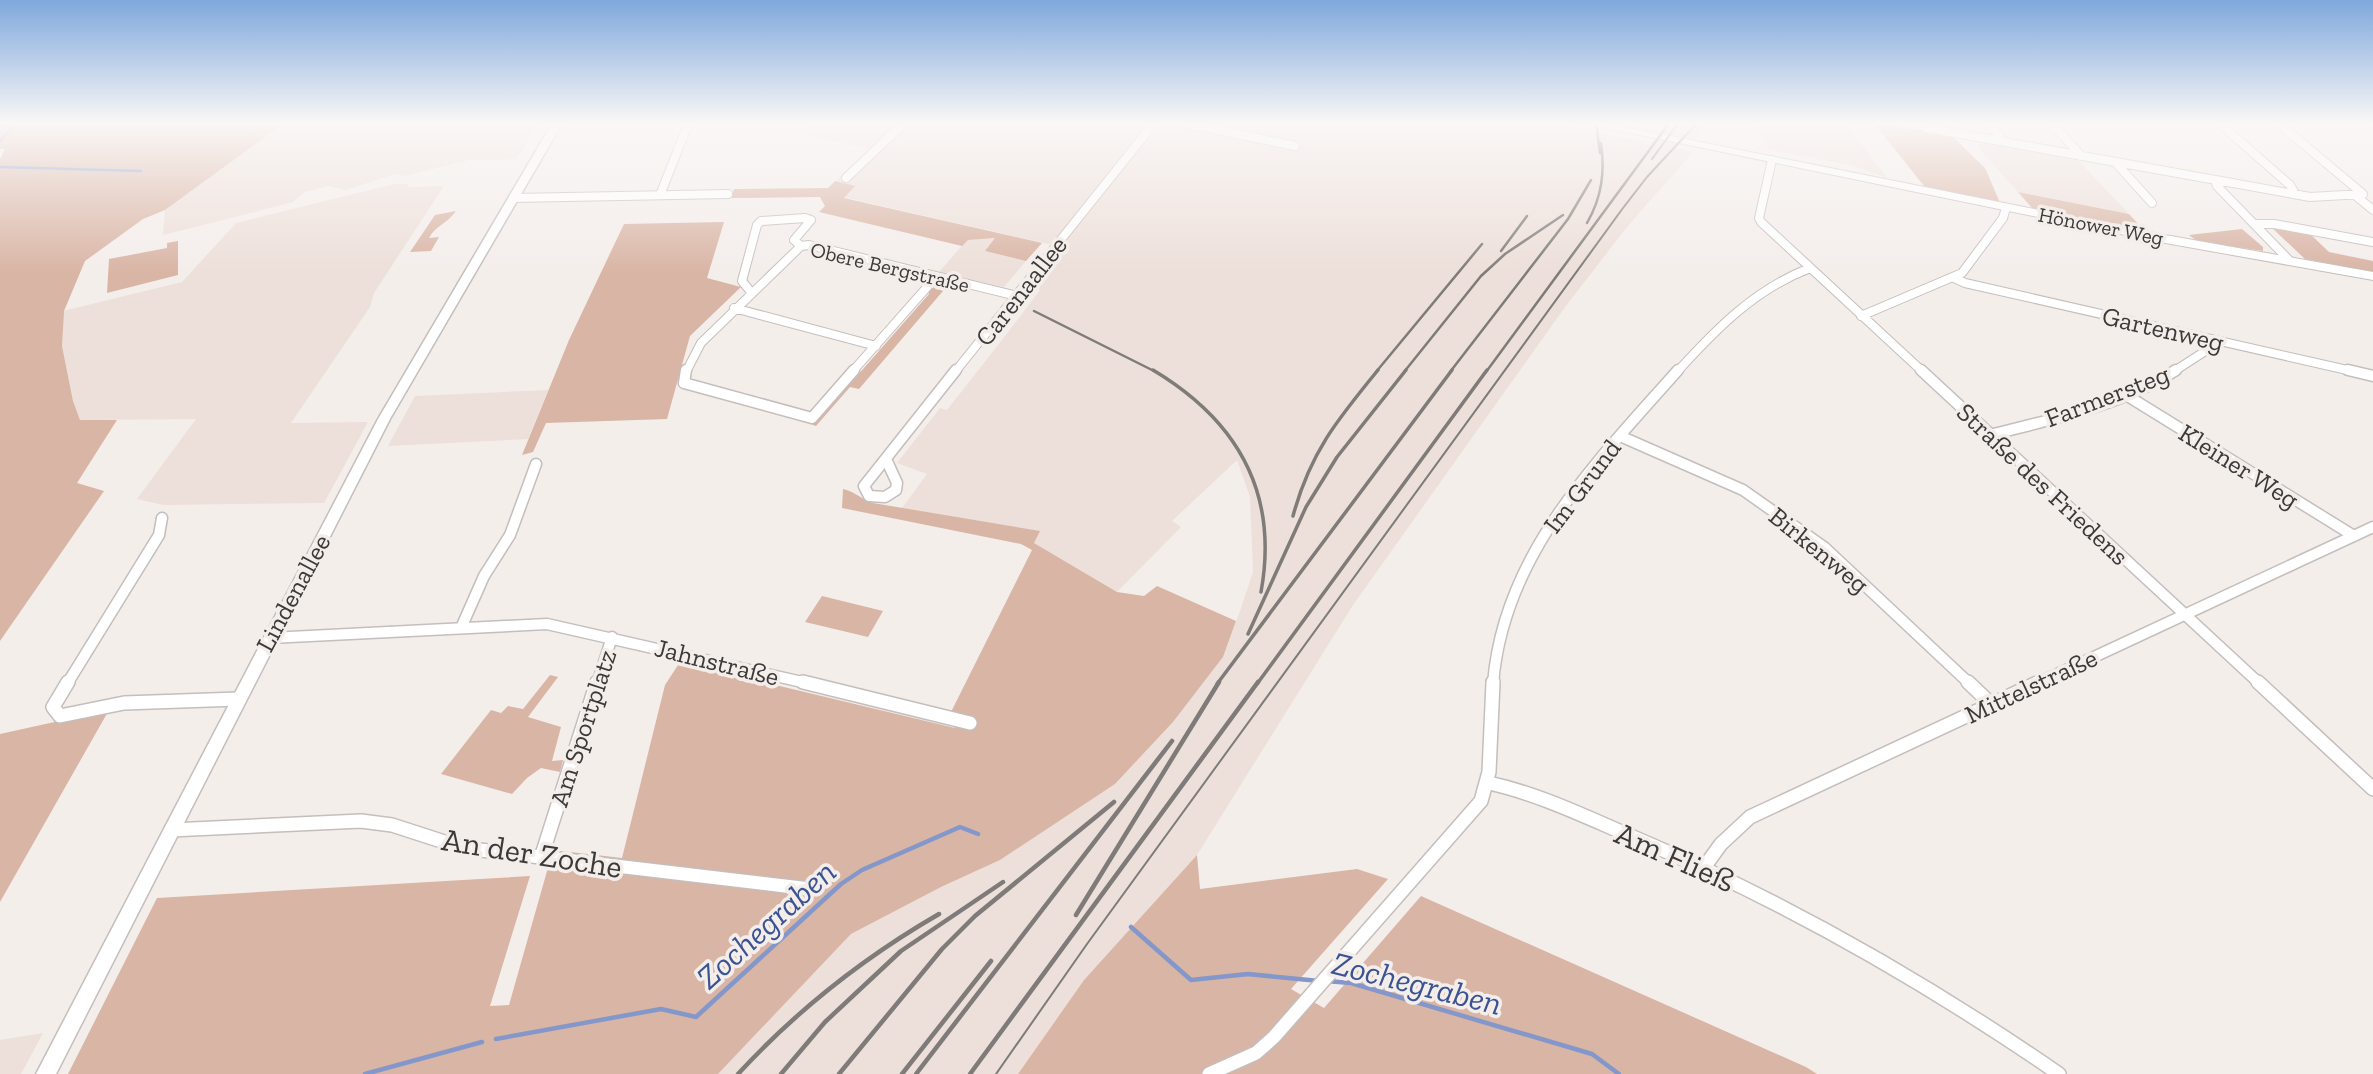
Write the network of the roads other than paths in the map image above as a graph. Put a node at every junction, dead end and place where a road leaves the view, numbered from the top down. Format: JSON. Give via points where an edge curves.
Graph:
{"nodes":[{"id":1,"x":528,"y":172,"type":"edge"},
{"id":2,"x":669,"y":172,"type":"edge"},
{"id":3,"x":852,"y":172,"type":"edge"},
{"id":4,"x":1115,"y":172,"type":"edge"},
{"id":5,"x":1769,"y":172,"type":"edge"},
{"id":6,"x":1831,"y":172,"type":"edge"},
{"id":7,"x":2122,"y":172,"type":"edge"},
{"id":8,"x":2170,"y":172,"type":"edge"},
{"id":9,"x":2275,"y":172,"type":"edge"},
{"id":10,"x":2337,"y":172,"type":"edge"},
{"id":11,"x":846,"y":178,"type":"dead end"},
{"id":12,"x":2211,"y":179,"type":"junction"},
{"id":13,"x":2290,"y":193,"type":"junction"},
{"id":14,"x":729,"y":194,"type":"dead end"},
{"id":15,"x":660,"y":195,"type":"junction"},
{"id":16,"x":2356,"y":196,"type":"junction"},
{"id":17,"x":513,"y":198,"type":"junction"},
{"id":18,"x":2152,"y":203,"type":"dead end"},
{"id":19,"x":2006,"y":208,"type":"junction"},
{"id":20,"x":2373,"y":210,"type":"edge"},
{"id":21,"x":2256,"y":224,"type":"junction"},
{"id":22,"x":2373,"y":242,"type":"edge"},
{"id":23,"x":801,"y":246,"type":"junction"},
{"id":24,"x":2284,"y":259,"type":"junction"},
{"id":25,"x":1810,"y":268,"type":"junction"},
{"id":26,"x":2373,"y":276,"type":"edge"},
{"id":27,"x":936,"y":277,"type":"junction"},
{"id":28,"x":1954,"y":278,"type":"junction"},
{"id":29,"x":751,"y":292,"type":"junction"},
{"id":30,"x":1017,"y":296,"type":"junction"},
{"id":31,"x":734,"y":308,"type":"junction"},
{"id":32,"x":1861,"y":316,"type":"junction"},
{"id":33,"x":2212,"y":340,"type":"junction"},
{"id":34,"x":876,"y":346,"type":"junction"},
{"id":35,"x":2373,"y":376,"type":"edge"},
{"id":36,"x":2126,"y":395,"type":"junction"},
{"id":37,"x":1990,"y":435,"type":"junction"},
{"id":38,"x":1619,"y":436,"type":"junction"},
{"id":39,"x":886,"y":459,"type":"dead end"},
{"id":40,"x":536,"y":464,"type":"dead end"},
{"id":41,"x":162,"y":518,"type":"dead end"},
{"id":42,"x":2373,"y":527,"type":"edge"},
{"id":43,"x":2354,"y":536,"type":"junction"},
{"id":44,"x":2183,"y":615,"type":"junction"},
{"id":45,"x":461,"y":628,"type":"junction"},
{"id":46,"x":611,"y":637,"type":"junction"},
{"id":47,"x":270,"y":638,"type":"junction"},
{"id":48,"x":238,"y":699,"type":"junction"},
{"id":49,"x":1991,"y":705,"type":"junction"},
{"id":50,"x":970,"y":723,"type":"dead end"},
{"id":51,"x":1489,"y":783,"type":"junction"},
{"id":52,"x":2373,"y":789,"type":"edge"},
{"id":53,"x":171,"y":830,"type":"junction"},
{"id":54,"x":541,"y":858,"type":"junction"},
{"id":55,"x":1705,"y":866,"type":"junction"},
{"id":56,"x":810,"y":889,"type":"dead end"},
{"id":57,"x":46,"y":1074,"type":"edge"},
{"id":58,"x":1209,"y":1074,"type":"edge"},
{"id":59,"x":2059,"y":1074,"type":"edge"}],
"edges":[{"from":1,"to":17,"type":"street","name":"Lindenallee"},
{"from":2,"to":15,"type":"street"},
{"from":3,"to":11,"type":"street"},
{"from":4,"to":30,"type":"street","name":"Carenaallee"},
{"from":5,"to":25,"type":"street","name":"Straße des Friedens","via":[[1759,218]]},
{"from":6,"to":19,"type":"main road","name":"Hönower Weg"},
{"from":7,"to":18,"type":"street"},
{"from":8,"to":12,"type":"street"},
{"from":9,"to":13,"type":"street","via":[[2290,185]]},
{"from":10,"to":16,"type":"street","via":[[2363,194]]},
{"from":12,"to":13,"type":"street"},
{"from":12,"to":21,"type":"street"},
{"from":12,"to":24,"type":"street","via":[[2209,187]]},
{"from":13,"to":16,"type":"street"},
{"from":14,"to":15,"type":"street"},
{"from":15,"to":17,"type":"street"},
{"from":16,"to":20,"type":"street"},
{"from":17,"to":47,"type":"street","name":"Lindenallee","via":[[384,419]]},
{"from":19,"to":24,"type":"main road","name":"Hönower Weg"},
{"from":19,"to":28,"type":"street","via":[[2003,218]]},
{"from":21,"to":22,"type":"street"},
{"from":21,"to":24,"type":"street"},
{"from":23,"to":27,"type":"street","name":"Obere Bergstraße"},
{"from":23,"to":29,"type":"street"},
{"from":23,"to":29,"type":"street","name":"Obere Bergstraße","via":[[794,240],[811,220],[761,221],[741,281]]},
{"from":24,"to":26,"type":"main road","name":"Hönower Weg"},
{"from":25,"to":32,"type":"street","name":"Straße des Friedens"},
{"from":25,"to":38,"type":"street","name":"Im Grund","via":[[1767,289],[1730,316]]},
{"from":27,"to":30,"type":"street","name":"Obere Bergstraße"},
{"from":27,"to":34,"type":"street"},
{"from":28,"to":32,"type":"street"},
{"from":28,"to":33,"type":"street","name":"Gartenweg"},
{"from":29,"to":31,"type":"street"},
{"from":30,"to":39,"type":"street","name":"Carenaallee"},
{"from":31,"to":34,"type":"street"},
{"from":31,"to":34,"type":"street","via":[[693,353],[684,383],[811,418]]},
{"from":32,"to":37,"type":"street","name":"Straße des Friedens"},
{"from":33,"to":35,"type":"street","name":"Gartenweg"},
{"from":33,"to":36,"type":"street","name":"Farmersteg","via":[[2213,346],[2180,368]]},
{"from":36,"to":37,"type":"street","name":"Farmersteg"},
{"from":36,"to":43,"type":"street","name":"Kleiner Weg"},
{"from":37,"to":44,"type":"street","name":"Straße des Friedens"},
{"from":38,"to":49,"type":"street","name":"Birkenweg","via":[[1743,491],[1803,531]]},
{"from":38,"to":51,"type":"street","name":"Im Grund","via":[[1553,519],[1510,607],[1496,660]]},
{"from":40,"to":45,"type":"street","via":[[510,535],[484,576]]},
{"from":41,"to":48,"type":"street","via":[[159,535],[53,707],[60,716],[124,703]]},
{"from":42,"to":43,"type":"street","name":"Mittelstraße"},
{"from":43,"to":44,"type":"street","name":"Mittelstraße"},
{"from":44,"to":49,"type":"street","name":"Mittelstraße"},
{"from":44,"to":52,"type":"street","name":"Straße des Friedens"},
{"from":45,"to":46,"type":"street","name":"Jahnstraße","via":[[547,624]]},
{"from":45,"to":47,"type":"street","name":"Jahnstraße"},
{"from":46,"to":50,"type":"street","name":"Jahnstraße"},
{"from":46,"to":54,"type":"street","name":"Am Sportplatz"},
{"from":47,"to":48,"type":"street","name":"Lindenallee"},
{"from":48,"to":53,"type":"street","name":"Lindenallee"},
{"from":49,"to":55,"type":"street","name":"Mittelstraße","via":[[1750,817]]},
{"from":51,"to":55,"type":"street","name":"Am Fließ","via":[[1522,791]]},
{"from":51,"to":58,"type":"street","via":[[1468,817],[1256,1053]]},
{"from":53,"to":54,"type":"street","name":"An der Zoche","via":[[361,821],[392,825],[463,848]]},
{"from":53,"to":57,"type":"street","name":"Lindenallee"},
{"from":54,"to":56,"type":"street","name":"An der Zoche"},
{"from":55,"to":59,"type":"street","name":"Am Fließ","via":[[1874,953]]}]}
